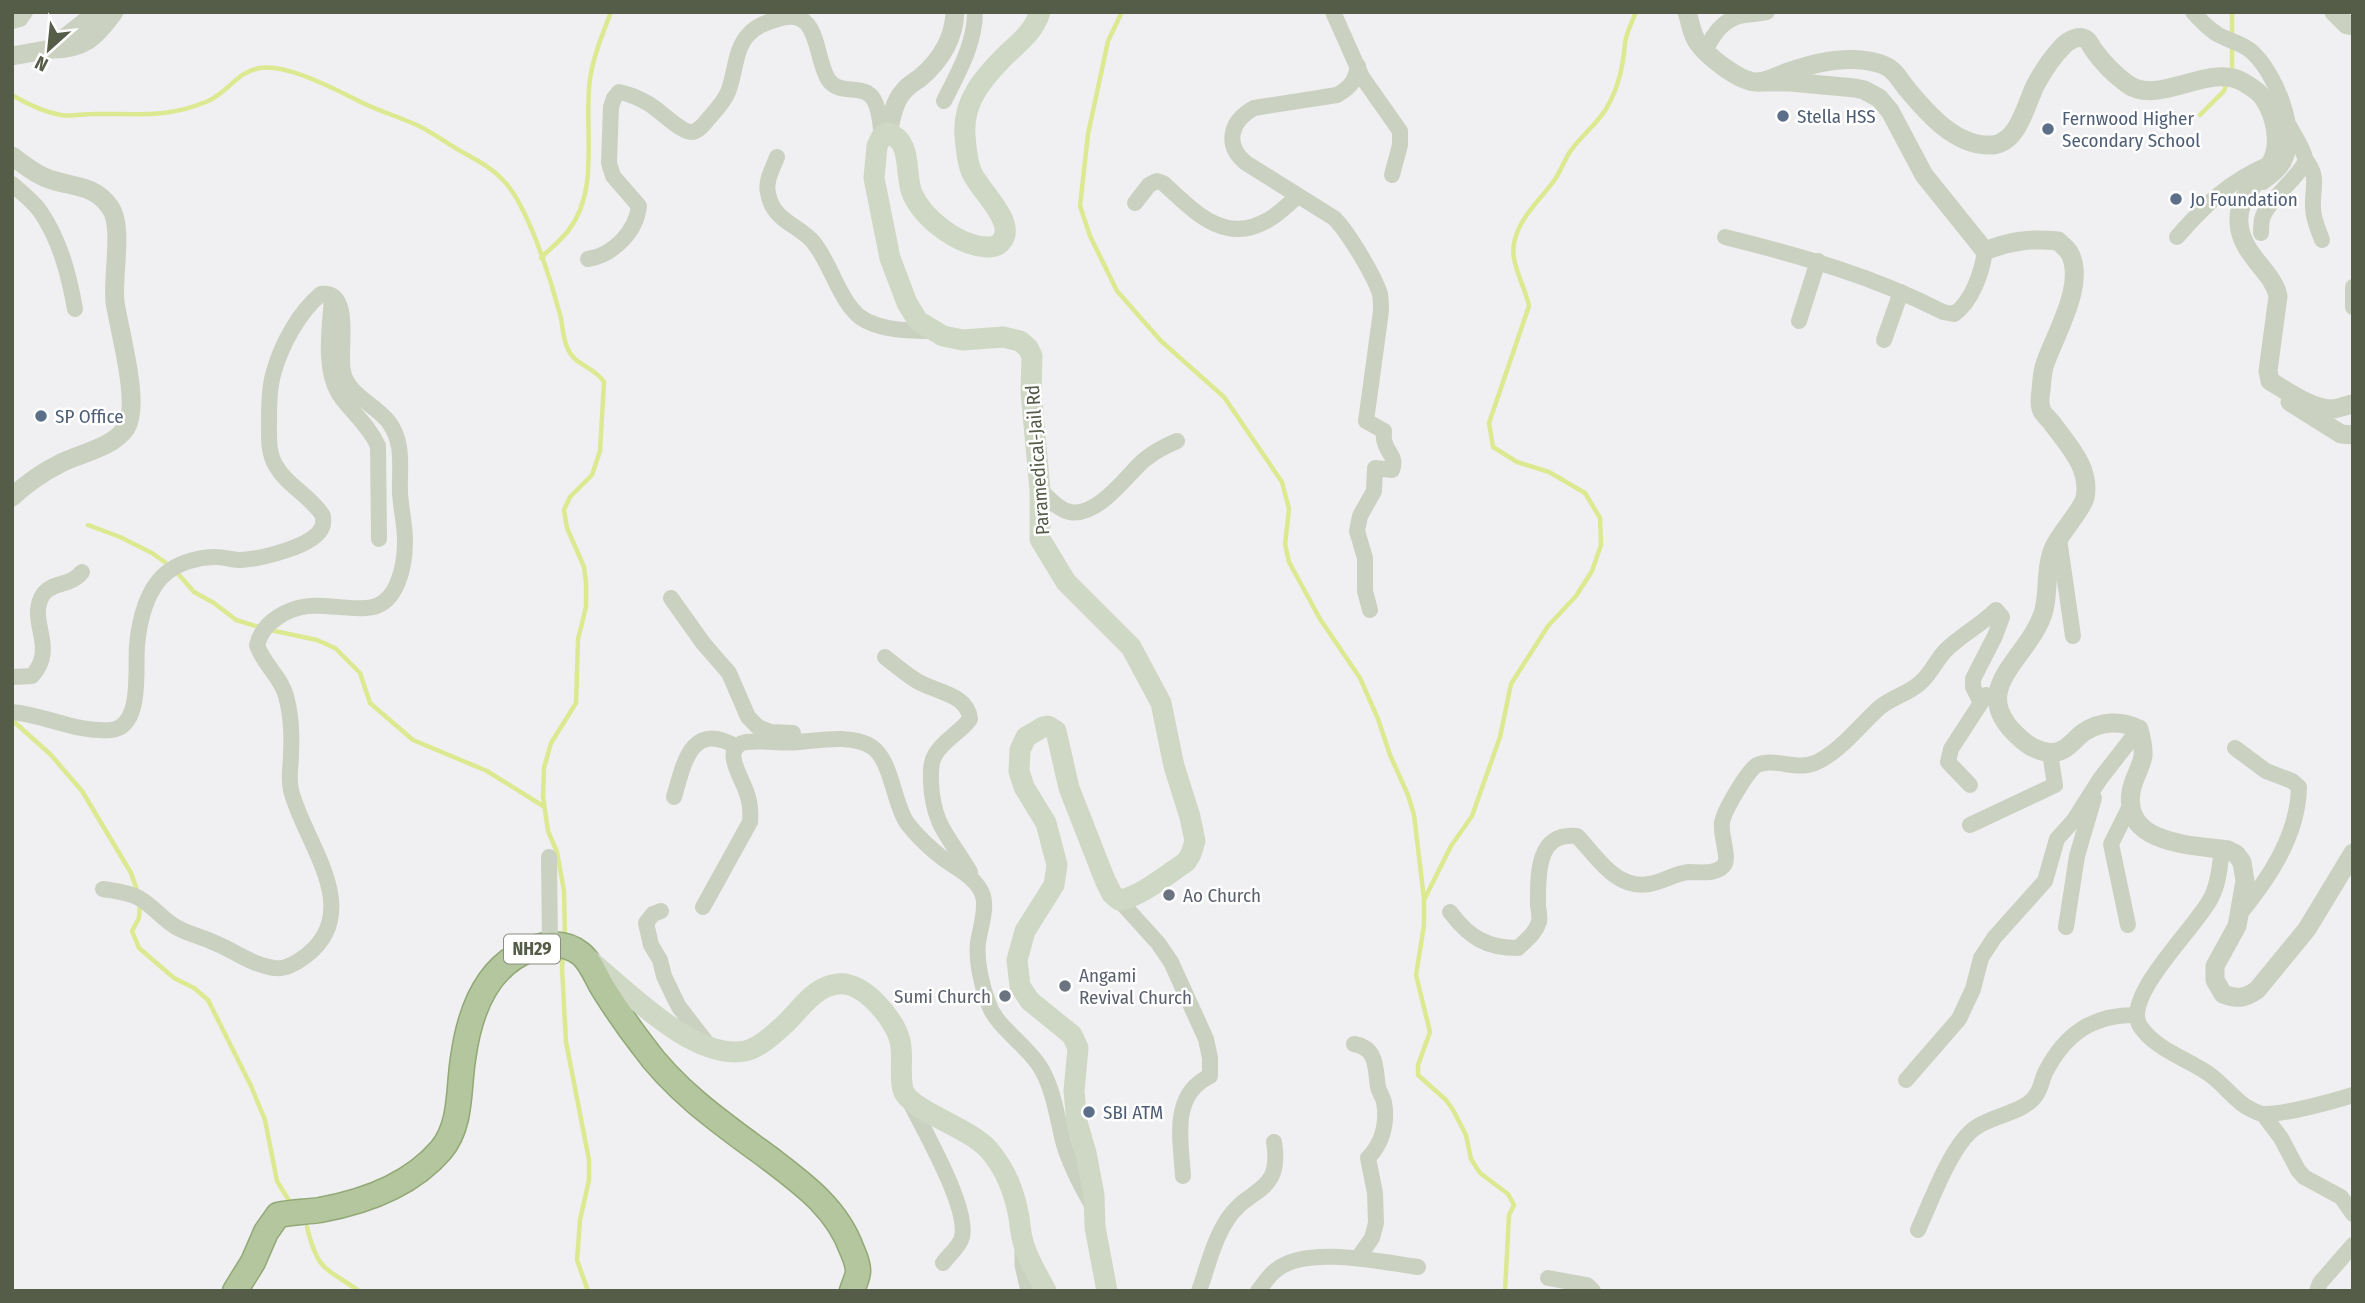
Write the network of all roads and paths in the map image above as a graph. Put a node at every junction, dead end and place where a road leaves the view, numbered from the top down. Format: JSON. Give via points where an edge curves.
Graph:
{"nodes":[{"id":1,"x":25,"y":12,"type":"edge"},
{"id":2,"x":92,"y":12,"type":"edge"},
{"id":3,"x":114,"y":12,"type":"edge"},
{"id":4,"x":955,"y":12,"type":"edge"},
{"id":5,"x":975,"y":12,"type":"edge"},
{"id":6,"x":1040,"y":12,"type":"edge"},
{"id":7,"x":1333,"y":12,"type":"edge"},
{"id":8,"x":1687,"y":12,"type":"edge"},
{"id":9,"x":1767,"y":12,"type":"edge"},
{"id":10,"x":2193,"y":12,"type":"edge"},
{"id":11,"x":2334,"y":12,"type":"edge"},
{"id":12,"x":12,"y":21,"type":"edge"},
{"id":13,"x":2353,"y":26,"type":"edge"},
{"id":14,"x":51,"y":49,"type":"junction"},
{"id":15,"x":1704,"y":51,"type":"junction"},
{"id":16,"x":12,"y":56,"type":"edge"},
{"id":17,"x":1358,"y":66,"type":"junction"},
{"id":18,"x":1758,"y":82,"type":"junction"},
{"id":19,"x":944,"y":101,"type":"dead end"},
{"id":20,"x":2286,"y":119,"type":"junction"},
{"id":21,"x":885,"y":134,"type":"junction"},
{"id":22,"x":12,"y":156,"type":"edge"},
{"id":23,"x":777,"y":157,"type":"dead end"},
{"id":24,"x":2305,"y":159,"type":"junction"},
{"id":25,"x":2271,"y":163,"type":"junction"},
{"id":26,"x":1392,"y":175,"type":"dead end"},
{"id":27,"x":12,"y":184,"type":"edge"},
{"id":28,"x":2249,"y":191,"type":"junction"},
{"id":29,"x":1298,"y":196,"type":"junction"},
{"id":30,"x":1135,"y":203,"type":"dead end"},
{"id":31,"x":2261,"y":233,"type":"dead end"},
{"id":32,"x":1725,"y":237,"type":"dead end"},
{"id":33,"x":2177,"y":237,"type":"dead end"},
{"id":34,"x":2322,"y":240,"type":"dead end"},
{"id":35,"x":1985,"y":251,"type":"junction"},
{"id":36,"x":588,"y":259,"type":"dead end"},
{"id":37,"x":1818,"y":261,"type":"junction"},
{"id":38,"x":2353,"y":287,"type":"edge"},
{"id":39,"x":1901,"y":292,"type":"junction"},
{"id":40,"x":333,"y":295,"type":"junction"},
{"id":41,"x":2353,"y":307,"type":"edge"},
{"id":42,"x":75,"y":309,"type":"dead end"},
{"id":43,"x":1799,"y":321,"type":"dead end"},
{"id":44,"x":934,"y":331,"type":"junction"},
{"id":45,"x":1884,"y":340,"type":"dead end"},
{"id":46,"x":2270,"y":381,"type":"junction"},
{"id":47,"x":2353,"y":404,"type":"edge"},
{"id":48,"x":2353,"y":435,"type":"edge"},
{"id":49,"x":1177,"y":440,"type":"dead end"},
{"id":50,"x":1040,"y":490,"type":"junction"},
{"id":51,"x":12,"y":497,"type":"edge"},
{"id":52,"x":379,"y":539,"type":"dead end"},
{"id":53,"x":2059,"y":539,"type":"junction"},
{"id":54,"x":82,"y":572,"type":"dead end"},
{"id":55,"x":671,"y":598,"type":"dead end"},
{"id":56,"x":1370,"y":610,"type":"dead end"},
{"id":57,"x":2073,"y":636,"type":"dead end"},
{"id":58,"x":885,"y":657,"type":"dead end"},
{"id":59,"x":2006,"y":672,"type":"junction"},
{"id":60,"x":12,"y":677,"type":"edge"},
{"id":61,"x":1980,"y":701,"type":"junction"},
{"id":62,"x":12,"y":712,"type":"edge"},
{"id":63,"x":2139,"y":729,"type":"junction"},
{"id":64,"x":737,"y":747,"type":"junction"},
{"id":65,"x":2235,"y":748,"type":"dead end"},
{"id":66,"x":2050,"y":753,"type":"junction"},
{"id":67,"x":880,"y":754,"type":"junction"},
{"id":68,"x":2100,"y":779,"type":"junction"},
{"id":69,"x":1970,"y":785,"type":"dead end"},
{"id":70,"x":674,"y":797,"type":"dead end"},
{"id":71,"x":2130,"y":806,"type":"junction"},
{"id":72,"x":1970,"y":825,"type":"dead end"},
{"id":73,"x":2222,"y":849,"type":"junction"},
{"id":74,"x":2353,"y":853,"type":"edge"},
{"id":75,"x":549,"y":857,"type":"dead end"},
{"id":76,"x":978,"y":886,"type":"junction"},
{"id":77,"x":103,"y":889,"type":"dead end"},
{"id":78,"x":1119,"y":900,"type":"junction"},
{"id":79,"x":703,"y":908,"type":"dead end"},
{"id":80,"x":661,"y":911,"type":"dead end"},
{"id":81,"x":1450,"y":912,"type":"dead end"},
{"id":82,"x":2238,"y":916,"type":"junction"},
{"id":83,"x":2128,"y":925,"type":"dead end"},
{"id":84,"x":2066,"y":927,"type":"dead end"},
{"id":85,"x":550,"y":945,"type":"junction"},
{"id":86,"x":583,"y":956,"type":"junction"},
{"id":87,"x":2136,"y":1016,"type":"junction"},
{"id":88,"x":1354,"y":1044,"type":"dead end"},
{"id":89,"x":711,"y":1049,"type":"junction"},
{"id":90,"x":1906,"y":1080,"type":"dead end"},
{"id":91,"x":906,"y":1095,"type":"junction"},
{"id":92,"x":2353,"y":1095,"type":"edge"},
{"id":93,"x":2263,"y":1114,"type":"junction"},
{"id":94,"x":1274,"y":1142,"type":"dead end"},
{"id":95,"x":1183,"y":1176,"type":"dead end"},
{"id":96,"x":1094,"y":1209,"type":"junction"},
{"id":97,"x":2353,"y":1214,"type":"edge"},
{"id":98,"x":1918,"y":1230,"type":"dead end"},
{"id":99,"x":2353,"y":1245,"type":"edge"},
{"id":100,"x":1024,"y":1246,"type":"junction"},
{"id":101,"x":1358,"y":1258,"type":"junction"},
{"id":102,"x":943,"y":1264,"type":"dead end"},
{"id":103,"x":1418,"y":1267,"type":"dead end"},
{"id":104,"x":1548,"y":1278,"type":"dead end"},
{"id":105,"x":235,"y":1291,"type":"edge"},
{"id":106,"x":852,"y":1291,"type":"edge"},
{"id":107,"x":1030,"y":1291,"type":"edge"},
{"id":108,"x":1046,"y":1291,"type":"edge"},
{"id":109,"x":1107,"y":1291,"type":"edge"},
{"id":110,"x":1199,"y":1291,"type":"edge"},
{"id":111,"x":1258,"y":1291,"type":"edge"},
{"id":112,"x":1594,"y":1291,"type":"edge"},
{"id":113,"x":2317,"y":1291,"type":"edge"}],
"edges":[{"from":1,"to":12,"type":"street"},
{"from":2,"to":14,"type":"street"},
{"from":3,"to":14,"type":"street","via":[[101,31],[78,47]]},
{"from":4,"to":21,"type":"street","via":[[944,52],[904,89]]},
{"from":5,"to":19,"type":"street","via":[[967,51]]},
{"from":6,"to":21,"type":"main road","via":[[1028,35],[973,93],[965,113],[971,172],[1006,227],[1000,243],[973,245],[945,232],[912,194],[904,145],[897,136]]},
{"from":7,"to":17,"type":"street"},
{"from":8,"to":15,"type":"street"},
{"from":9,"to":15,"type":"street","via":[[1727,20]]},
{"from":10,"to":20,"type":"street","via":[[2217,34],[2249,49],[2260,61],[2279,91]]},
{"from":11,"to":13,"type":"street"},
{"from":14,"to":16,"type":"street"},
{"from":15,"to":18,"type":"street","via":[[1738,75]]},
{"from":17,"to":26,"type":"street","via":[[1400,131]]},
{"from":17,"to":29,"type":"street","via":[[1355,80],[1337,95],[1254,108],[1242,114],[1234,126],[1237,155]]},
{"from":18,"to":25,"type":"street","via":[[1837,60],[1882,64],[1897,74],[1944,128],[1978,144],[1993,145],[2005,142],[2015,130],[2038,80],[2055,56],[2066,43],[2082,37],[2131,88],[2156,90],[2226,76],[2242,81],[2262,96],[2271,111],[2276,132]]},
{"from":18,"to":35,"type":"street","via":[[1855,88],[1880,97],[1924,175]]},
{"from":20,"to":24,"type":"street"},
{"from":20,"to":28,"type":"street","via":[[2289,147],[2285,162]]},
{"from":21,"to":36,"type":"street","via":[[867,92],[844,90],[828,80],[805,20],[785,17],[762,24],[741,44],[727,94],[701,128],[684,130],[632,95],[619,92],[614,98],[609,163],[617,182],[639,206],[638,216],[614,249]]},
{"from":21,"to":44,"type":"main road","name":"Paramedical-Jail Rd","via":[[877,146],[874,178],[890,258],[907,303],[918,321]]},
{"from":22,"to":51,"type":"street","via":[[44,177],[96,192],[111,208],[117,239],[114,293],[131,394],[130,420],[114,439],[30,481]]},
{"from":23,"to":44,"type":"street","via":[[768,194],[781,218],[813,242],[861,318],[886,327]]},
{"from":24,"to":31,"type":"street","via":[[2302,171],[2267,208]]},
{"from":24,"to":34,"type":"street","via":[[2313,168],[2314,218]]},
{"from":25,"to":28,"type":"street"},
{"from":25,"to":33,"type":"street","via":[[2228,186]]},
{"from":27,"to":42,"type":"street","via":[[39,209],[55,238]]},
{"from":28,"to":46,"type":"street","via":[[2239,209],[2240,234],[2276,286],[2278,296]]},
{"from":29,"to":30,"type":"street","via":[[1268,220],[1239,228],[1223,228],[1208,221],[1157,181]]},
{"from":29,"to":56,"type":"street","via":[[1342,225],[1380,296],[1366,421],[1384,430],[1394,464],[1392,470],[1375,468],[1374,491],[1358,523]]},
{"from":32,"to":37,"type":"street"},
{"from":35,"to":39,"type":"street","via":[[1983,269],[1962,309],[1954,314]]},
{"from":35,"to":53,"type":"street","via":[[2029,239],[2058,241],[2069,253],[2074,289],[2044,367],[2041,410],[2072,449],[2086,480],[2085,501]]},
{"from":37,"to":39,"type":"street"},
{"from":37,"to":43,"type":"street"},
{"from":38,"to":41,"type":"street"},
{"from":39,"to":45,"type":"street"},
{"from":40,"to":52,"type":"street","via":[[329,347],[335,385],[378,446]]},
{"from":40,"to":62,"type":"street","via":[[321,294],[303,313],[280,354],[271,388],[271,457],[282,475],[323,516],[317,535],[296,548],[239,560],[201,559],[162,576],[145,608],[137,644],[134,709],[124,726],[91,729]]},
{"from":40,"to":77,"type":"street","via":[[341,310],[344,378],[388,421],[400,443],[405,542],[402,573],[384,602],[369,608],[320,604],[290,609],[261,633],[257,645],[285,692],[291,732],[291,793],[321,858],[329,888],[327,929],[318,946],[303,959],[275,969],[177,927],[140,898]]},
{"from":44,"to":50,"type":"main road","name":"Paramedical-Jail Rd","via":[[963,340],[1003,337],[1028,348]]},
{"from":46,"to":47,"type":"street","via":[[2325,408]]},
{"from":46,"to":48,"type":"street","via":[[2295,407],[2341,435]]},
{"from":49,"to":50,"type":"street","via":[[1145,459],[1107,497],[1080,512],[1062,509]]},
{"from":50,"to":78,"type":"main road","name":"Paramedical-Jail Rd","via":[[1040,539],[1049,556],[1066,582],[1131,647],[1161,703],[1193,830],[1195,841],[1185,862]]},
{"from":53,"to":57,"type":"street"},
{"from":53,"to":59,"type":"street","via":[[2050,560],[2040,621]]},
{"from":54,"to":60,"type":"street","via":[[44,593],[39,614],[43,660],[32,676]]},
{"from":55,"to":67,"type":"street","via":[[729,673],[748,717],[758,727],[785,734],[854,729],[876,741]]},
{"from":58,"to":76,"type":"street","via":[[917,681],[952,695],[970,712],[966,725],[934,756],[932,798],[941,829]]},
{"from":59,"to":61,"type":"street"},
{"from":59,"to":66,"type":"street","via":[[1997,697],[2005,723],[2022,740]]},
{"from":61,"to":69,"type":"street","via":[[1948,762]]},
{"from":61,"to":81,"type":"street","via":[[1972,679],[1995,636],[2001,617],[1996,610],[1949,647],[1920,683],[1879,708],[1826,757],[1794,767],[1768,762],[1755,766],[1722,821],[1727,859],[1718,870],[1634,883],[1601,865],[1577,836],[1566,835],[1547,846],[1540,865],[1539,921],[1518,948],[1477,939]]},
{"from":63,"to":66,"type":"street","via":[[2113,722],[2096,726],[2062,751]]},
{"from":63,"to":68,"type":"street"},
{"from":63,"to":71,"type":"street","via":[[2143,754]]},
{"from":64,"to":67,"type":"street","via":[[744,742],[855,740]]},
{"from":64,"to":70,"type":"street","via":[[715,739],[696,745],[687,755]]},
{"from":64,"to":79,"type":"street","via":[[734,766],[746,789],[750,822]]},
{"from":65,"to":82,"type":"street","via":[[2266,771],[2299,787],[2283,849],[2258,893]]},
{"from":66,"to":72,"type":"street","via":[[2055,785]]},
{"from":67,"to":76,"type":"street","via":[[907,822]]},
{"from":68,"to":84,"type":"street","via":[[2077,856]]},
{"from":68,"to":90,"type":"street","via":[[2057,839],[2045,881],[1980,958],[1959,1019]]},
{"from":71,"to":73,"type":"street","via":[[2135,820],[2157,836],[2194,847]]},
{"from":71,"to":83,"type":"street","via":[[2111,844]]},
{"from":73,"to":82,"type":"street","via":[[2242,862],[2245,881]]},
{"from":73,"to":87,"type":"street","via":[[2213,895],[2151,981]]},
{"from":74,"to":82,"type":"street","via":[[2307,929],[2257,990],[2235,999],[2223,994],[2215,980],[2216,966]]},
{"from":75,"to":85,"type":"street"},
{"from":76,"to":96,"type":"street","via":[[983,895],[980,970],[989,1008],[1043,1072],[1063,1141]]},
{"from":78,"to":95,"type":"street","via":[[1165,951],[1206,1039],[1210,1076],[1191,1090],[1179,1124]]},
{"from":78,"to":96,"type":"main road","via":[[1105,880],[1069,788],[1058,737],[1052,728],[1043,727],[1026,737],[1019,771],[1046,823],[1057,865],[1054,885],[1025,932],[1017,960],[1020,986],[1030,1001],[1072,1035],[1079,1048],[1074,1091]]},
{"from":80,"to":89,"type":"street","via":[[646,923],[650,945],[679,1007]]},
{"from":85,"to":86,"type":"highway","number":"NH29","via":[[567,946]]},
{"from":85,"to":105,"type":"highway","number":"NH29","via":[[514,955],[490,978],[474,1008],[456,1121],[443,1147],[423,1169],[396,1186],[354,1202],[278,1215]]},
{"from":86,"to":89,"type":"main road","via":[[673,1029]]},
{"from":86,"to":106,"type":"highway","number":"NH29","via":[[644,1048],[689,1097],[813,1191],[837,1218],[856,1261],[858,1273]]},
{"from":87,"to":93,"type":"street","via":[[2148,1036],[2163,1048],[2208,1073],[2243,1105]]},
{"from":87,"to":98,"type":"street","via":[[2103,1018],[2073,1033],[2060,1046],[2027,1104],[1970,1132],[1944,1173]]},
{"from":88,"to":101,"type":"street","via":[[1366,1048],[1375,1060],[1384,1101],[1382,1139],[1368,1158],[1376,1205],[1375,1233]]},
{"from":89,"to":91,"type":"main road","via":[[747,1051],[770,1038],[816,992],[839,983],[864,992],[887,1016],[900,1040]]},
{"from":91,"to":100,"type":"main road","via":[[987,1148],[1007,1175]]},
{"from":91,"to":102,"type":"street","via":[[963,1220],[963,1236]]},
{"from":92,"to":93,"type":"street"},
{"from":93,"to":97,"type":"street","via":[[2298,1170],[2341,1197]]},
{"from":94,"to":110,"type":"street","via":[[1270,1181],[1229,1215],[1216,1237]]},
{"from":96,"to":109,"type":"main road"},
{"from":99,"to":113,"type":"street"},
{"from":100,"to":107,"type":"street"},
{"from":100,"to":108,"type":"main road"},
{"from":101,"to":103,"type":"street"},
{"from":101,"to":111,"type":"street","via":[[1292,1262],[1276,1269]]},
{"from":104,"to":112,"type":"street","via":[[1587,1285]]}]}
